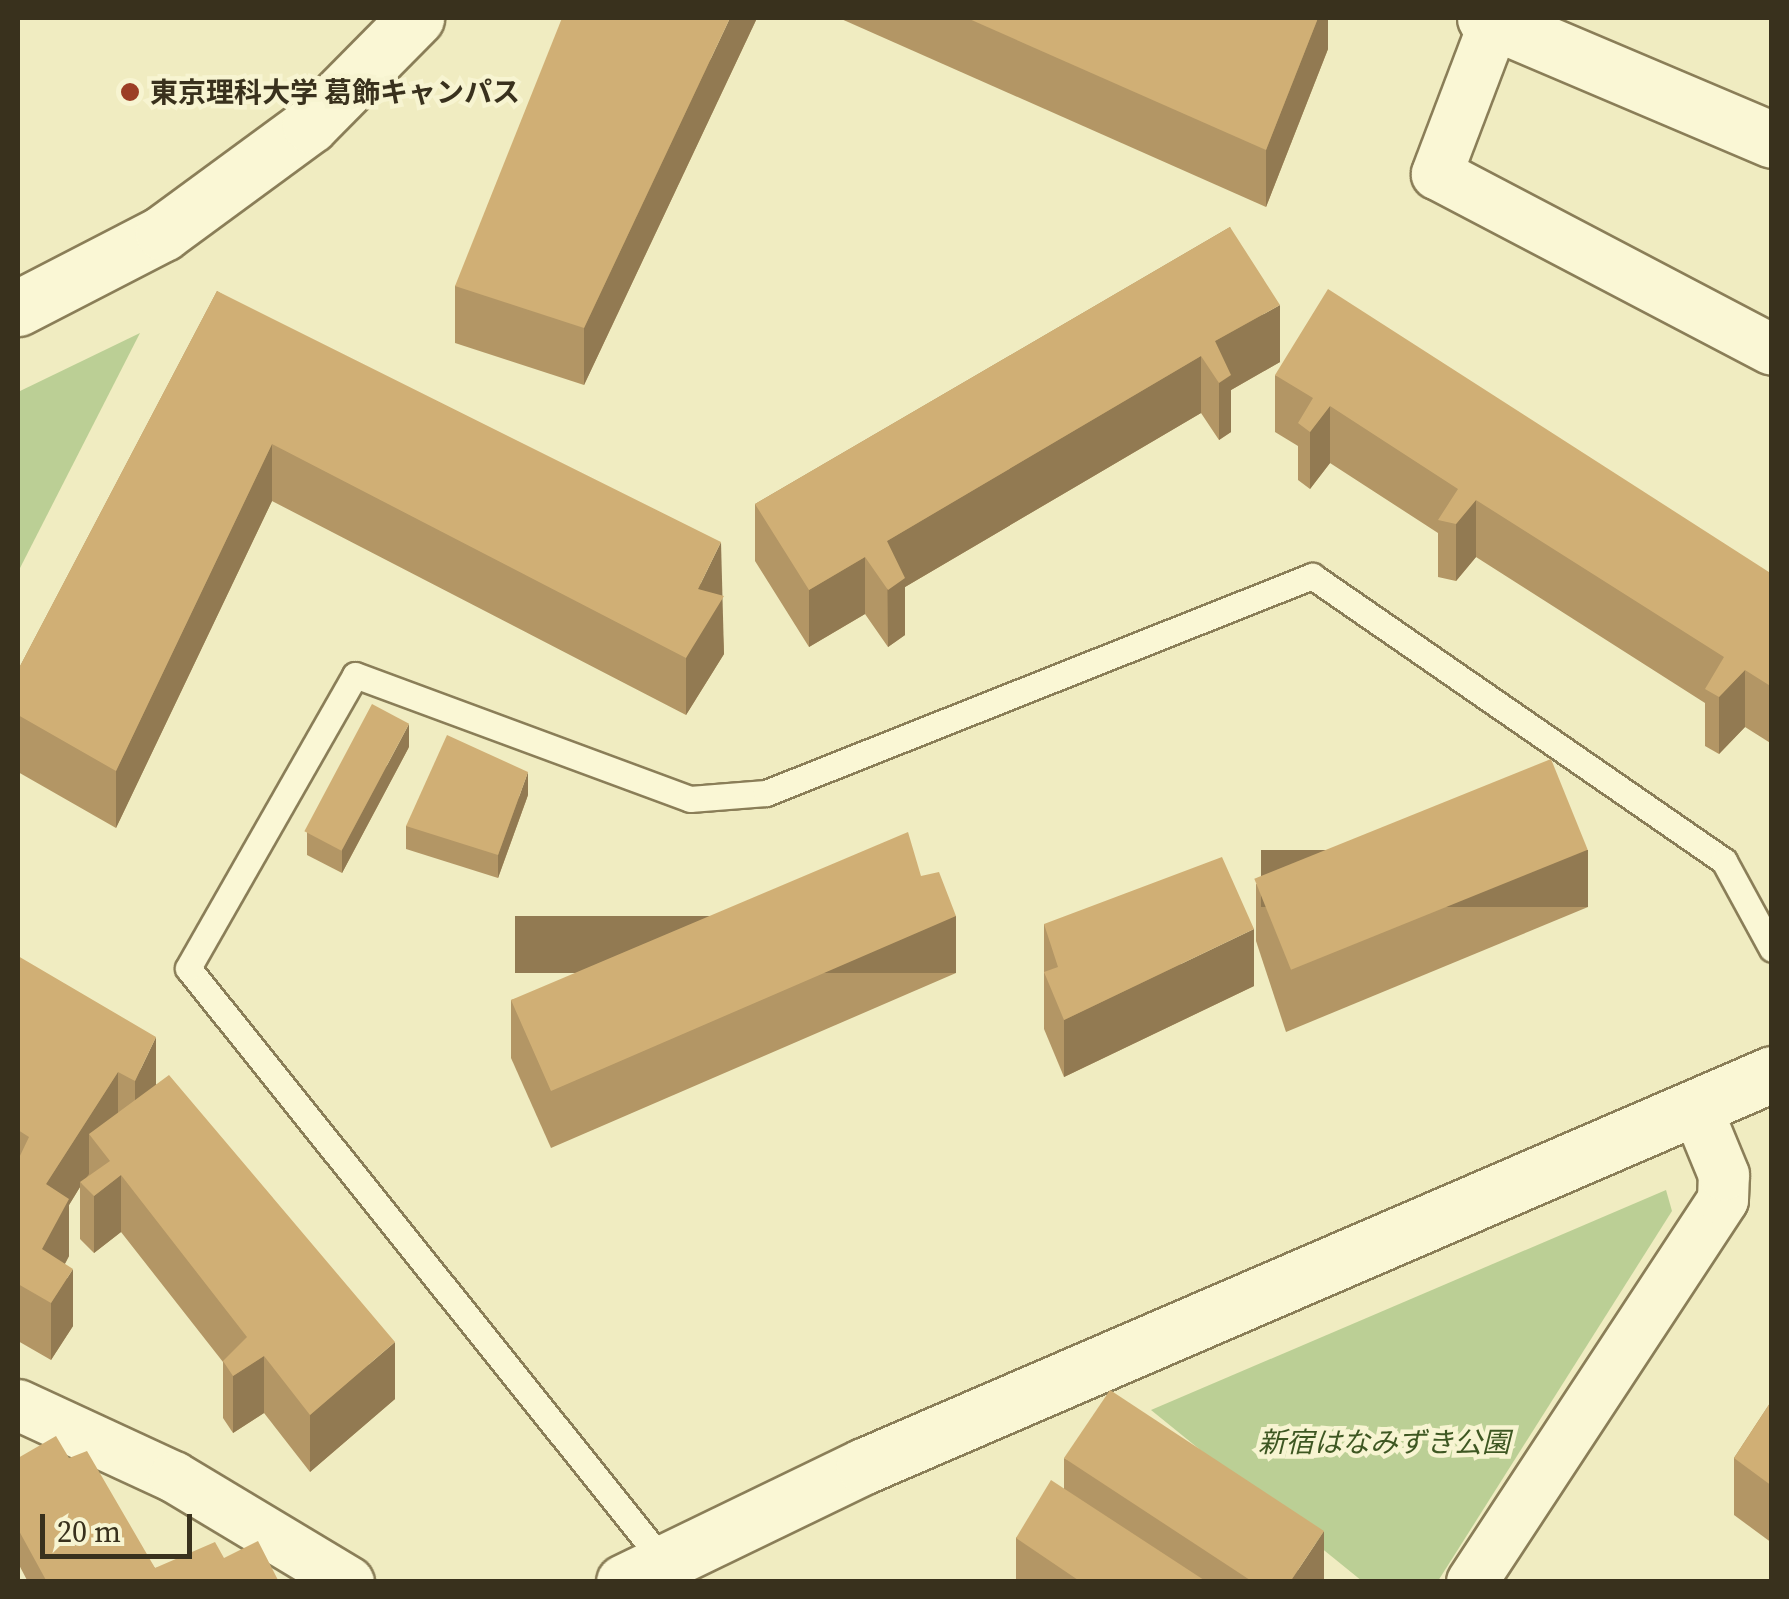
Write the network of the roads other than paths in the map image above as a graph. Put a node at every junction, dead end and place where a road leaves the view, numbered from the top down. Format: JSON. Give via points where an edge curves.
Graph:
{"nodes":[{"id":1,"x":416,"y":18,"type":"edge"},
{"id":2,"x":1490,"y":20,"type":"edge"},
{"id":3,"x":1772,"y":140,"type":"edge"},
{"id":4,"x":18,"y":308,"type":"edge"},
{"id":5,"x":1772,"y":350,"type":"edge"},
{"id":6,"x":1772,"y":950,"type":"edge"},
{"id":7,"x":1772,"y":1074,"type":"edge"},
{"id":8,"x":1696,"y":1106,"type":"junction"},
{"id":9,"x":18,"y":1406,"type":"edge"},
{"id":10,"x":644,"y":1572,"type":"edge"},
{"id":11,"x":349,"y":1582,"type":"edge"},
{"id":12,"x":1472,"y":1582,"type":"edge"}],
"edges":[{"from":1,"to":4,"type":"street","via":[[310,125],[164,233]]},
{"from":2,"to":3,"type":"street"},
{"from":2,"to":5,"type":"street","via":[[1437,174]]},
{"from":6,"to":10,"type":"lane","via":[[1724,861],[1312,576],[766,793],[690,799],[355,675],[188,968]]},
{"from":7,"to":8,"type":"street"},
{"from":8,"to":10,"type":"street","via":[[864,1466]]},
{"from":8,"to":12,"type":"street","via":[[1724,1175],[1723,1200]]},
{"from":9,"to":11,"type":"street","via":[[174,1477]]}]}
